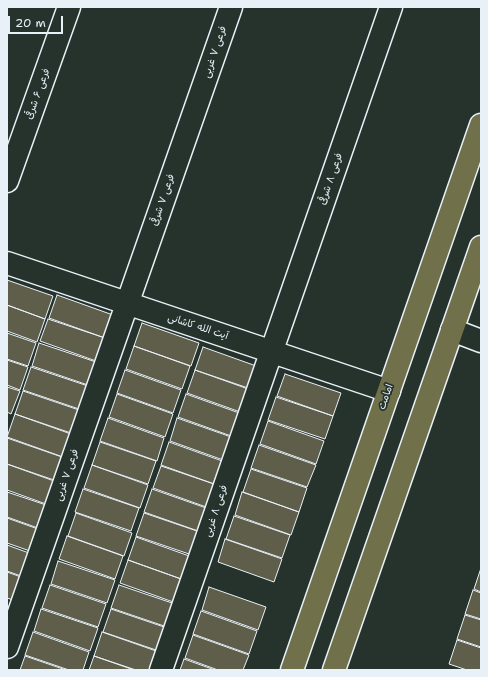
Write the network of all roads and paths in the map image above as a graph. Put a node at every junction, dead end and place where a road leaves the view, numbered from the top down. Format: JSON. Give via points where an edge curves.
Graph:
{"nodes":[{"id":1,"x":69,"y":7,"type":"edge"},
{"id":2,"x":231,"y":7,"type":"edge"},
{"id":3,"x":392,"y":7,"type":"edge"},
{"id":4,"x":199,"y":97,"type":"joint"},
{"id":5,"x":481,"y":125,"type":"edge"},
{"id":6,"x":7,"y":181,"type":"edge"},
{"id":7,"x":481,"y":247,"type":"edge"},
{"id":8,"x":7,"y":263,"type":"edge"},
{"id":9,"x":126,"y":303,"type":"junction"},
{"id":10,"x":452,"y":330,"type":"junction"},
{"id":11,"x":481,"y":341,"type":"edge"},
{"id":12,"x":271,"y":351,"type":"junction"},
{"id":13,"x":389,"y":391,"type":"junction"},
{"id":14,"x":7,"y":647,"type":"edge"},
{"id":15,"x":161,"y":670,"type":"edge"},
{"id":16,"x":292,"y":670,"type":"edge"},
{"id":17,"x":334,"y":670,"type":"edge"}],
"edges":[{"from":1,"to":6,"type":"street","name":"فرعی ۶ شرقی"},
{"from":2,"to":4,"type":"street","name":"فرعی ۷ غربی"},
{"from":3,"to":12,"type":"street","name":"فرعی ۸ شرقی"},
{"from":4,"to":9,"type":"street","name":"فرعی ۷ شرقی"},
{"from":5,"to":13,"type":"main road","name":"امامت"},
{"from":7,"to":10,"type":"main road"},
{"from":8,"to":9,"type":"street","name":"آیت الله کاشانی"},
{"from":9,"to":12,"type":"street","name":"آیت الله کاشانی"},
{"from":9,"to":14,"type":"street","name":"فرعی ۷ غربی"},
{"from":10,"to":11,"type":"street"},
{"from":10,"to":17,"type":"main road"},
{"from":12,"to":13,"type":"street","name":"آیت الله کاشانی"},
{"from":12,"to":15,"type":"street","name":"فرعی ۸ غربی"},
{"from":13,"to":16,"type":"main road","name":"امامت"}]}
